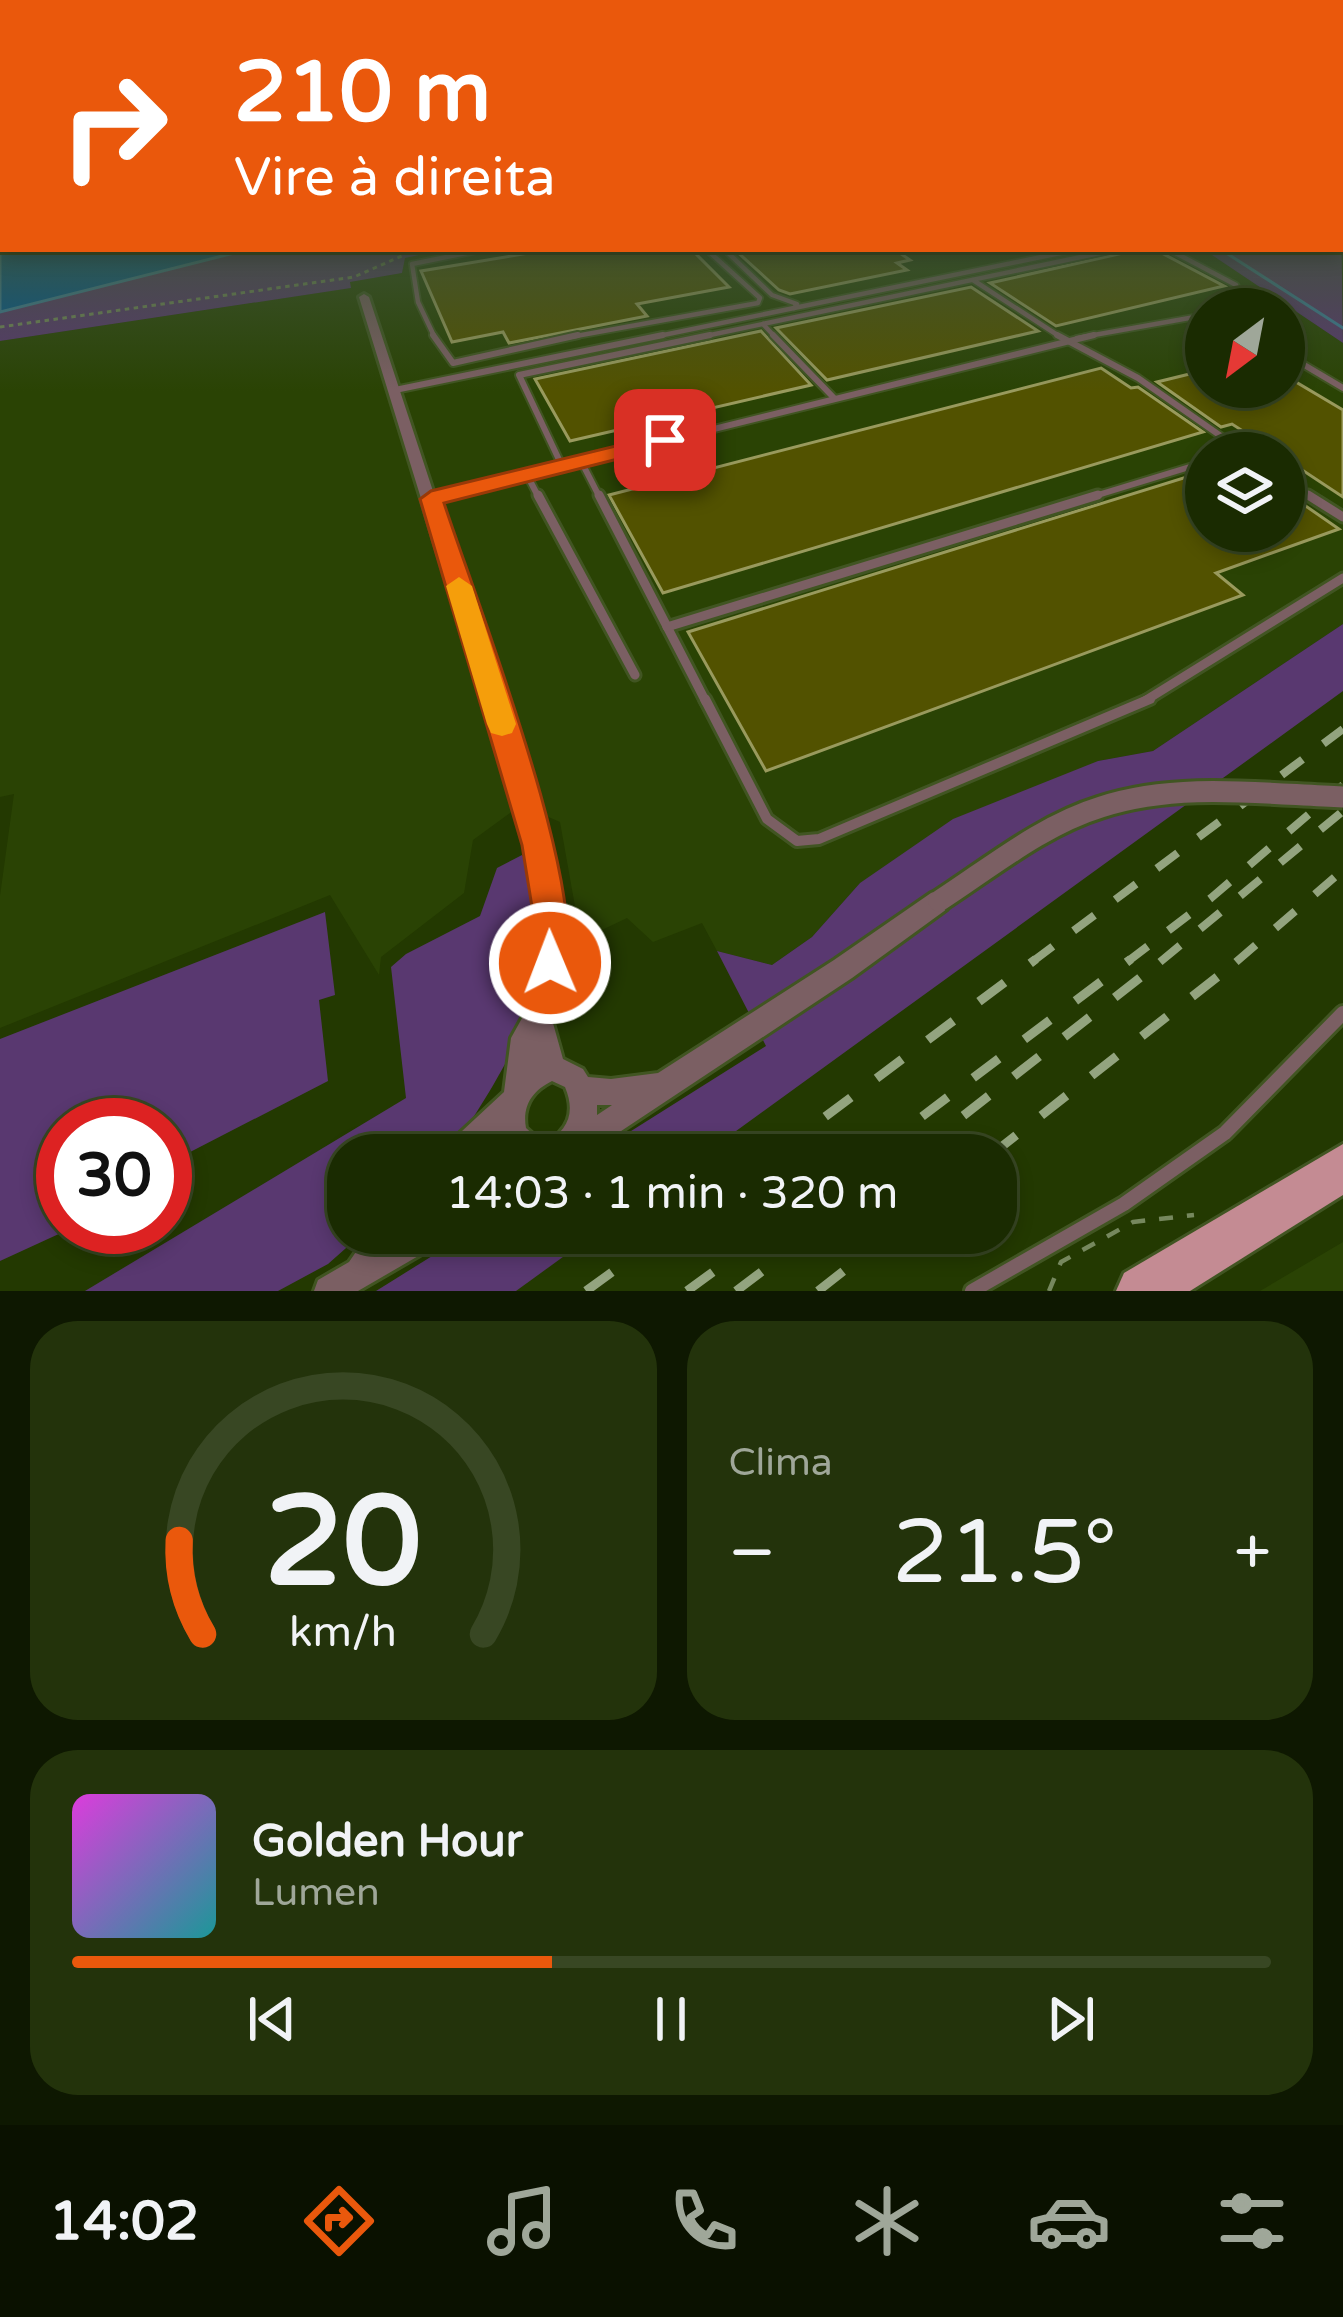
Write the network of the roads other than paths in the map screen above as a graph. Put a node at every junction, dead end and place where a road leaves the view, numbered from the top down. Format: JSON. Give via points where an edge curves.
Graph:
{"nodes":[{"id":1,"x":411,"y":270,"type":"edge"},
{"id":2,"x":729,"y":270,"type":"edge"},
{"id":3,"x":746,"y":270,"type":"edge"},
{"id":4,"x":977,"y":270,"type":"edge"},
{"id":5,"x":1019,"y":270,"type":"edge"},
{"id":6,"x":1208,"y":270,"type":"edge"},
{"id":7,"x":973,"y":280,"type":"junction"},
{"id":8,"x":1239,"y":288,"type":"edge"},
{"id":9,"x":364,"y":297,"type":"dead end"},
{"id":10,"x":794,"y":308,"type":"junction"},
{"id":11,"x":1185,"y":319,"type":"edge"},
{"id":12,"x":763,"y":323,"type":"junction"},
{"id":13,"x":651,"y":325,"type":"junction"},
{"id":14,"x":656,"y":335,"type":"junction"},
{"id":15,"x":1065,"y":340,"type":"junction"},
{"id":16,"x":1305,"y":365,"type":"edge"},
{"id":17,"x":1343,"y":388,"type":"edge"},
{"id":18,"x":395,"y":390,"type":"junction"},
{"id":19,"x":834,"y":398,"type":"junction"},
{"id":20,"x":1212,"y":432,"type":"edge"},
{"id":21,"x":581,"y":461,"type":"junction"},
{"id":22,"x":562,"y":466,"type":"junction"},
{"id":23,"x":1185,"y":467,"type":"edge"},
{"id":24,"x":527,"y":475,"type":"junction"},
{"id":25,"x":1305,"y":493,"type":"edge"},
{"id":26,"x":431,"y":499,"type":"junction"},
{"id":27,"x":1343,"y":517,"type":"edge"},
{"id":28,"x":1343,"y":578,"type":"edge"},
{"id":29,"x":667,"y":627,"type":"junction"},
{"id":30,"x":635,"y":675,"type":"dead end"},
{"id":31,"x":1343,"y":797,"type":"edge"},
{"id":32,"x":1343,"y":1013,"type":"edge"},
{"id":33,"x":538,"y":1016,"type":"junction"},
{"id":34,"x":552,"y":1068,"type":"junction"},
{"id":35,"x":662,"y":1086,"type":"junction"},
{"id":36,"x":582,"y":1090,"type":"junction"},
{"id":37,"x":514,"y":1096,"type":"junction"},
{"id":38,"x":477,"y":1134,"type":"edge"},
{"id":39,"x":513,"y":1134,"type":"edge"},
{"id":40,"x":573,"y":1134,"type":"edge"},
{"id":41,"x":597,"y":1134,"type":"edge"},
{"id":42,"x":1343,"y":1168,"type":"edge"},
{"id":43,"x":369,"y":1254,"type":"edge"},
{"id":44,"x":392,"y":1254,"type":"edge"},
{"id":45,"x":342,"y":1283,"type":"edge"},
{"id":46,"x":972,"y":1291,"type":"edge"},
{"id":47,"x":1142,"y":1291,"type":"edge"}],
"edges":[{"from":1,"to":13,"type":"lane","via":[[453,362]]},
{"from":2,"to":13,"type":"lane","via":[[758,303]]},
{"from":3,"to":10,"type":"lane"},
{"from":4,"to":10,"type":"lane"},
{"from":5,"to":7,"type":"lane"},
{"from":6,"to":8,"type":"lane"},
{"from":7,"to":12,"type":"lane"},
{"from":7,"to":15,"type":"lane"},
{"from":9,"to":18,"type":"street"},
{"from":10,"to":14,"type":"lane"},
{"from":11,"to":15,"type":"lane"},
{"from":12,"to":19,"type":"lane"},
{"from":12,"to":22,"type":"lane","via":[[519,375]]},
{"from":13,"to":14,"type":"lane"},
{"from":14,"to":18,"type":"lane"},
{"from":15,"to":19,"type":"lane"},
{"from":15,"to":20,"type":"lane","via":[[1138,378]]},
{"from":16,"to":17,"type":"lane"},
{"from":18,"to":26,"type":"street"},
{"from":19,"to":21,"type":"lane"},
{"from":21,"to":22,"type":"lane"},
{"from":21,"to":29,"type":"lane"},
{"from":22,"to":24,"type":"lane"},
{"from":23,"to":29,"type":"lane"},
{"from":24,"to":26,"type":"lane"},
{"from":24,"to":30,"type":"lane"},
{"from":25,"to":27,"type":"lane"},
{"from":26,"to":33,"type":"street","via":[[539,845],[551,913]]},
{"from":28,"to":29,"type":"lane","via":[[1155,697],[819,839],[796,841],[766,819]]},
{"from":31,"to":35,"type":"street","bridge":true,"via":[[1148,794],[1068,819]]},
{"from":32,"to":46,"type":"lane","via":[[1225,1133],[1124,1204]]},
{"from":33,"to":34,"type":"street"},
{"from":33,"to":37,"type":"street","via":[[524,1038]]},
{"from":34,"to":36,"type":"street"},
{"from":34,"to":37,"type":"street"},
{"from":35,"to":36,"type":"street"},
{"from":35,"to":41,"type":"street"},
{"from":36,"to":40,"type":"street","via":[[584,1119]]},
{"from":37,"to":38,"type":"street"},
{"from":37,"to":39,"type":"street"},
{"from":42,"to":47,"type":"main road"},
{"from":43,"to":45,"type":"street"},
{"from":44,"to":45,"type":"street"}]}
